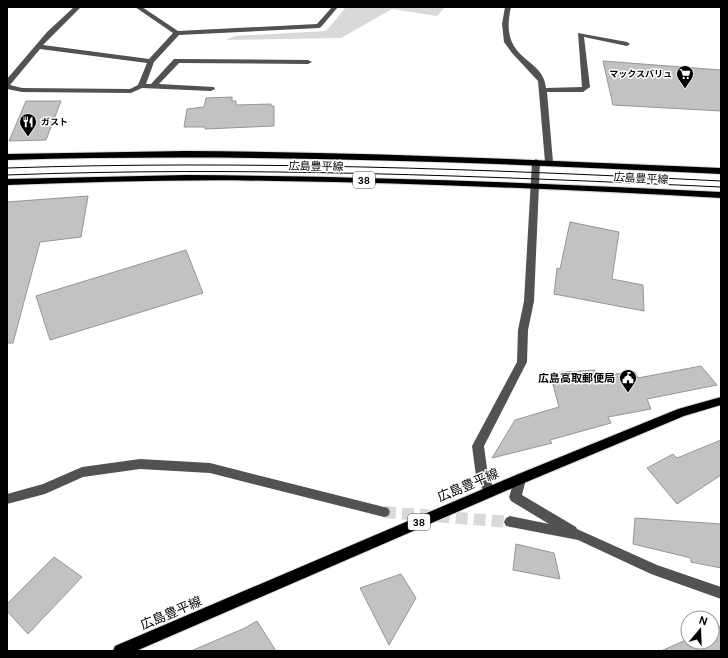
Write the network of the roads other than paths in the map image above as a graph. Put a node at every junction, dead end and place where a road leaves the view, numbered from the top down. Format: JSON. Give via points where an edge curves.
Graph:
{"nodes":[{"id":1,"x":78,"y":7,"type":"edge"},
{"id":2,"x":138,"y":7,"type":"edge"},
{"id":3,"x":335,"y":7,"type":"edge"},
{"id":4,"x":508,"y":7,"type":"edge"},
{"id":5,"x":177,"y":33,"type":"junction"},
{"id":6,"x":627,"y":44,"type":"dead end"},
{"id":7,"x":38,"y":47,"type":"junction"},
{"id":8,"x":151,"y":62,"type":"junction"},
{"id":9,"x":308,"y":62,"type":"dead end"},
{"id":10,"x":7,"y":86,"type":"edge"},
{"id":11,"x":141,"y":86,"type":"junction"},
{"id":12,"x":153,"y":86,"type":"junction"},
{"id":13,"x":212,"y":89,"type":"dead end"},
{"id":14,"x":543,"y":90,"type":"junction"},
{"id":15,"x":7,"y":157,"type":"edge"},
{"id":16,"x":536,"y":162,"type":"junction"},
{"id":17,"x":548,"y":162,"type":"junction"},
{"id":18,"x":721,"y":171,"type":"edge"},
{"id":19,"x":7,"y":182,"type":"edge"},
{"id":20,"x":536,"y":186,"type":"junction"},
{"id":21,"x":721,"y":195,"type":"edge"},
{"id":22,"x":721,"y":401,"type":"edge"},
{"id":23,"x":520,"y":480,"type":"junction"},
{"id":24,"x":490,"y":492,"type":"junction"},
{"id":25,"x":7,"y":499,"type":"edge"},
{"id":26,"x":384,"y":512,"type":"tunnel mouth"},
{"id":27,"x":510,"y":522,"type":"tunnel mouth"},
{"id":28,"x":579,"y":535,"type":"junction"},
{"id":29,"x":721,"y":593,"type":"edge"},
{"id":30,"x":120,"y":651,"type":"edge"}],
"edges":[{"from":1,"to":7,"type":"street"},
{"from":2,"to":5,"type":"street"},
{"from":3,"to":5,"type":"street","via":[[319,26]]},
{"from":4,"to":14,"type":"street","via":[[505,19],[506,37],[513,51],[538,73]]},
{"from":5,"to":8,"type":"street"},
{"from":6,"to":14,"type":"street","via":[[580,34],[586,87],[584,90]]},
{"from":7,"to":8,"type":"street"},
{"from":7,"to":10,"type":"street"},
{"from":8,"to":11,"type":"street"},
{"from":9,"to":12,"type":"street","via":[[176,61]]},
{"from":10,"to":11,"type":"street","via":[[22,90],[131,91]]},
{"from":11,"to":12,"type":"street"},
{"from":12,"to":13,"type":"street"},
{"from":14,"to":17,"type":"street"},
{"from":15,"to":16,"type":"main road","name":"広島豊平線","number":"38","via":[[268,154]]},
{"from":16,"to":17,"type":"main road","name":"広島豊平線","number":"38"},
{"from":16,"to":20,"type":"street"},
{"from":17,"to":18,"type":"main road","name":"広島豊平線","number":"38"},
{"from":19,"to":20,"type":"main road","name":"広島豊平線","number":"38","via":[[88,178],[261,178]]},
{"from":20,"to":21,"type":"main road","name":"広島豊平線","number":"38"},
{"from":20,"to":24,"type":"street","via":[[529,301],[523,330],[522,362],[478,446],[482,476]]},
{"from":22,"to":23,"type":"main road","name":"広島豊平線","number":"38","via":[[682,412]]},
{"from":23,"to":24,"type":"main road","name":"広島豊平線","number":"38"},
{"from":23,"to":28,"type":"street","via":[[515,498]]},
{"from":24,"to":30,"type":"main road","name":"広島豊平線","number":"38"},
{"from":25,"to":26,"type":"street","via":[[45,489],[82,472],[140,464],[210,468]]},
{"from":27,"to":28,"type":"street"},
{"from":28,"to":29,"type":"street","via":[[655,570]]}]}
